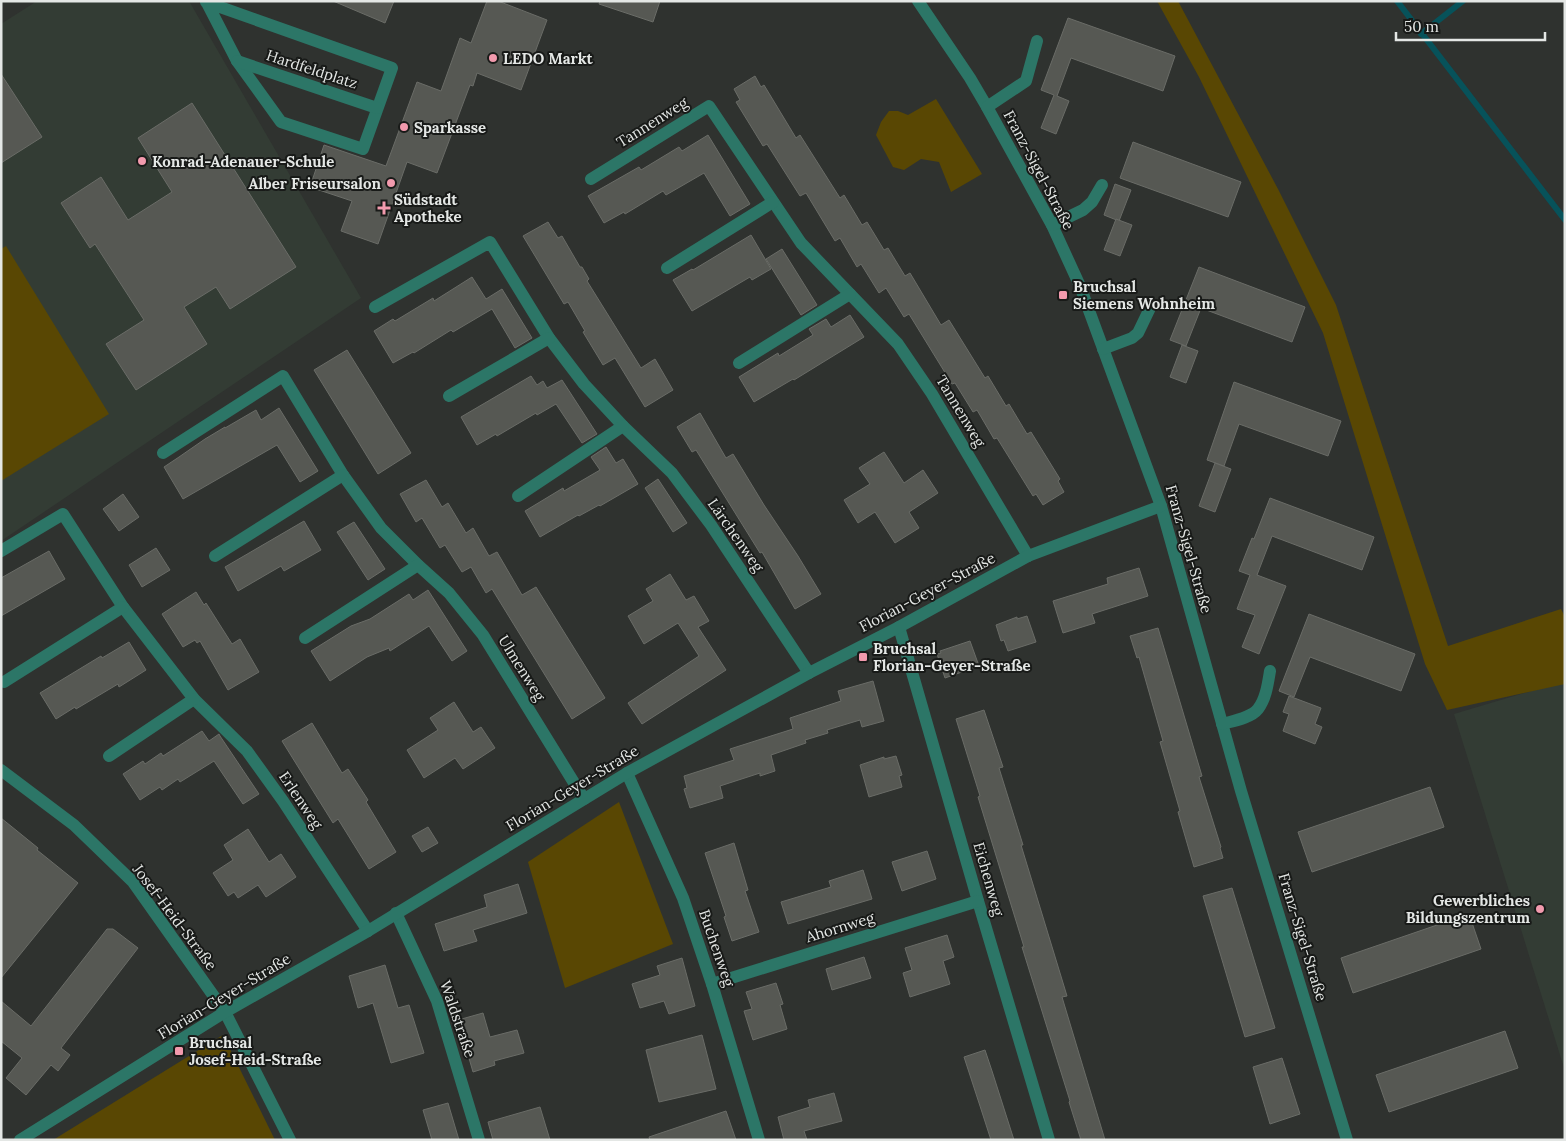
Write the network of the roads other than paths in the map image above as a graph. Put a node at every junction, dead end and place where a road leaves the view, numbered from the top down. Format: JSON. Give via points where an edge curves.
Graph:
{"nodes":[{"id":1,"x":918,"y":1,"type":"edge"},
{"id":2,"x":206,"y":2,"type":"edge"},
{"id":3,"x":1037,"y":41,"type":"dead end"},
{"id":4,"x":237,"y":61,"type":"junction"},
{"id":5,"x":987,"y":107,"type":"junction"},
{"id":6,"x":377,"y":108,"type":"junction"},
{"id":7,"x":591,"y":179,"type":"dead end"},
{"id":8,"x":1102,"y":185,"type":"dead end"},
{"id":9,"x":774,"y":202,"type":"junction"},
{"id":10,"x":1052,"y":225,"type":"junction"},
{"id":11,"x":668,"y":268,"type":"dead end"},
{"id":12,"x":850,"y":294,"type":"junction"},
{"id":13,"x":1151,"y":306,"type":"dead end"},
{"id":14,"x":374,"y":307,"type":"dead end"},
{"id":15,"x":549,"y":338,"type":"junction"},
{"id":16,"x":1103,"y":349,"type":"junction"},
{"id":17,"x":739,"y":363,"type":"dead end"},
{"id":18,"x":449,"y":396,"type":"dead end"},
{"id":19,"x":623,"y":426,"type":"junction"},
{"id":20,"x":163,"y":453,"type":"dead end"},
{"id":21,"x":343,"y":475,"type":"junction"},
{"id":22,"x":518,"y":496,"type":"dead end"},
{"id":23,"x":1161,"y":506,"type":"junction"},
{"id":24,"x":1,"y":551,"type":"edge"},
{"id":25,"x":215,"y":556,"type":"dead end"},
{"id":26,"x":1028,"y":556,"type":"junction"},
{"id":27,"x":418,"y":565,"type":"junction"},
{"id":28,"x":123,"y":607,"type":"junction"},
{"id":29,"x":899,"y":627,"type":"junction"},
{"id":30,"x":305,"y":638,"type":"dead end"},
{"id":31,"x":1270,"y":671,"type":"dead end"},
{"id":32,"x":809,"y":673,"type":"junction"},
{"id":33,"x":4,"y":682,"type":"dead end"},
{"id":34,"x":194,"y":699,"type":"junction"},
{"id":35,"x":1222,"y":724,"type":"junction"},
{"id":36,"x":108,"y":756,"type":"dead end"},
{"id":37,"x":1,"y":770,"type":"edge"},
{"id":38,"x":627,"y":773,"type":"junction"},
{"id":39,"x":584,"y":800,"type":"junction"},
{"id":40,"x":978,"y":901,"type":"junction"},
{"id":41,"x":396,"y":913,"type":"junction"},
{"id":42,"x":368,"y":931,"type":"junction"},
{"id":43,"x":712,"y":984,"type":"junction"},
{"id":44,"x":225,"y":1012,"type":"junction"},
{"id":45,"x":20,"y":1140,"type":"edge"},
{"id":46,"x":290,"y":1140,"type":"edge"},
{"id":47,"x":479,"y":1140,"type":"edge"},
{"id":48,"x":760,"y":1140,"type":"edge"},
{"id":49,"x":1050,"y":1140,"type":"edge"},
{"id":50,"x":1347,"y":1140,"type":"edge"}],
"edges":[{"from":1,"to":5,"type":"street","name":"Franz-Sigel-Straße"},
{"from":2,"to":4,"type":"street","name":"Hardfeldplatz"},
{"from":2,"to":6,"type":"street","name":"Hardfeldplatz","via":[[392,68]]},
{"from":3,"to":5,"type":"street","via":[[1026,80]]},
{"from":4,"to":6,"type":"street","name":"Hardfeldplatz"},
{"from":4,"to":6,"type":"street","name":"Hardfeldplatz","via":[[281,122],[363,149]]},
{"from":5,"to":10,"type":"street","name":"Franz-Sigel-Straße"},
{"from":7,"to":9,"type":"street","name":"Tannenweg","via":[[709,106]]},
{"from":8,"to":10,"type":"street","via":[[1083,210]]},
{"from":9,"to":11,"type":"street"},
{"from":9,"to":12,"type":"street","name":"Tannenweg","via":[[801,244]]},
{"from":10,"to":16,"type":"street","name":"Franz-Sigel-Straße","via":[[1080,286]]},
{"from":12,"to":17,"type":"street"},
{"from":12,"to":26,"type":"street","name":"Tannenweg","via":[[898,344],[932,394]]},
{"from":13,"to":16,"type":"street","via":[[1138,334]]},
{"from":14,"to":15,"type":"street","name":"Lärchenweg","via":[[490,242]]},
{"from":15,"to":18,"type":"street"},
{"from":15,"to":19,"type":"street","name":"Lärchenweg","via":[[584,384]]},
{"from":16,"to":23,"type":"street","name":"Franz-Sigel-Straße"},
{"from":19,"to":22,"type":"street"},
{"from":19,"to":32,"type":"street","name":"Lärchenweg","via":[[672,473],[711,525]]},
{"from":20,"to":21,"type":"street","name":"Ulmenweg","via":[[283,376]]},
{"from":21,"to":25,"type":"street"},
{"from":21,"to":27,"type":"street","name":"Ulmenweg","via":[[381,528]]},
{"from":23,"to":26,"type":"street","name":"Florian-Geyer-Straße"},
{"from":23,"to":35,"type":"street","name":"Franz-Sigel-Straße"},
{"from":24,"to":28,"type":"street","name":"Erlenweg","via":[[62,514]]},
{"from":26,"to":29,"type":"street","name":"Florian-Geyer-Straße"},
{"from":27,"to":30,"type":"street"},
{"from":27,"to":39,"type":"street","name":"Ulmenweg","via":[[449,593],[483,635]]},
{"from":28,"to":33,"type":"street"},
{"from":28,"to":34,"type":"street","name":"Erlenweg"},
{"from":29,"to":32,"type":"street","name":"Florian-Geyer-Straße"},
{"from":29,"to":40,"type":"street","name":"Eichenweg"},
{"from":31,"to":35,"type":"street","via":[[1258,709]]},
{"from":32,"to":38,"type":"street","name":"Florian-Geyer-Straße"},
{"from":34,"to":36,"type":"street"},
{"from":34,"to":42,"type":"street","name":"Erlenweg","via":[[247,751]]},
{"from":35,"to":50,"type":"street","name":"Franz-Sigel-Straße"},
{"from":37,"to":44,"type":"street","name":"Josef-Heid-Straße","via":[[74,825],[133,882]]},
{"from":38,"to":39,"type":"street","name":"Florian-Geyer-Straße"},
{"from":38,"to":43,"type":"street","name":"Buchenweg","via":[[683,898]]},
{"from":39,"to":41,"type":"street","name":"Florian-Geyer-Straße"},
{"from":40,"to":43,"type":"street","name":"Ahornweg"},
{"from":40,"to":49,"type":"street","name":"Eichenweg"},
{"from":41,"to":42,"type":"street","name":"Florian-Geyer-Straße"},
{"from":41,"to":47,"type":"street","name":"Waldstraße","via":[[437,1001]]},
{"from":42,"to":44,"type":"street","name":"Florian-Geyer-Straße"},
{"from":43,"to":48,"type":"street","name":"Buchenweg"},
{"from":44,"to":45,"type":"street","name":"Florian-Geyer-Straße"},
{"from":44,"to":46,"type":"street","name":"Josef-Heid-Straße"}]}
